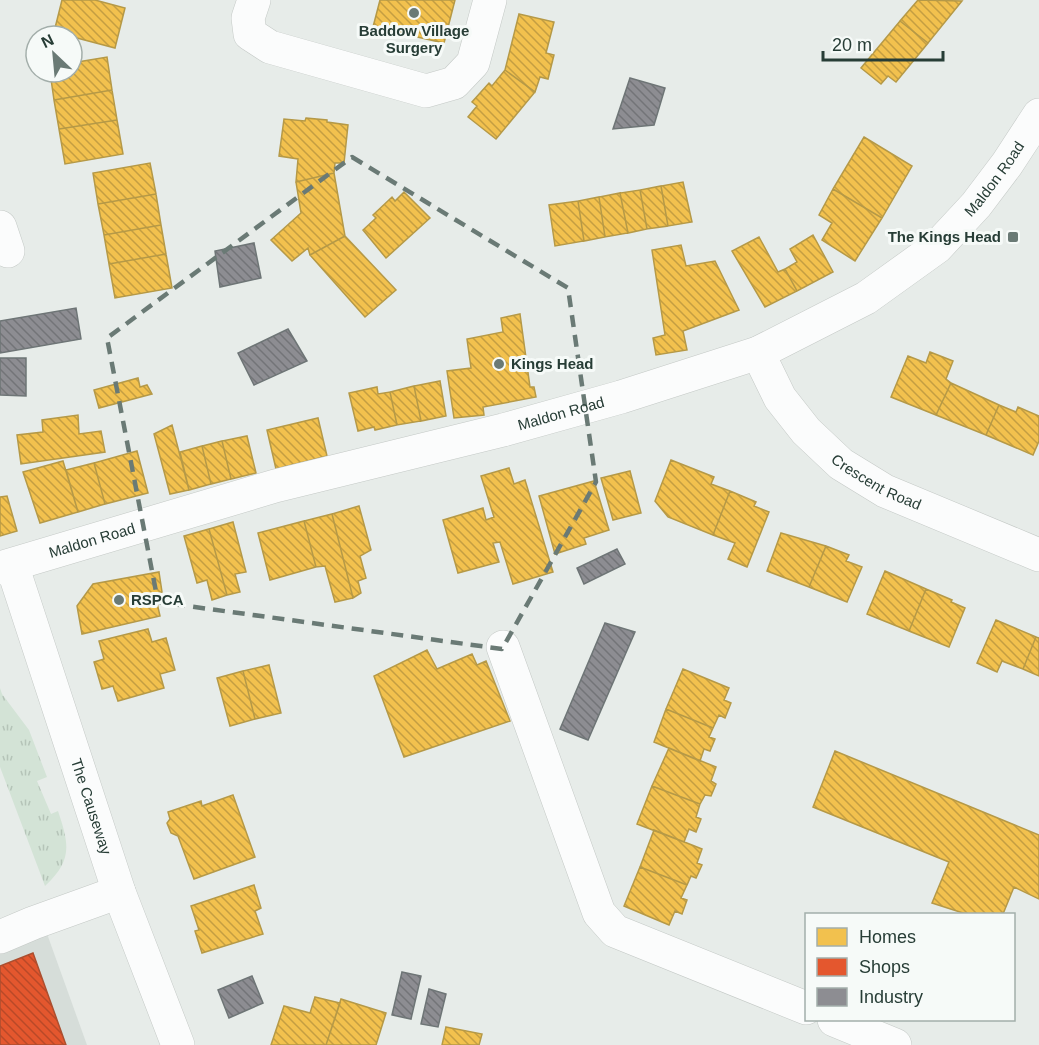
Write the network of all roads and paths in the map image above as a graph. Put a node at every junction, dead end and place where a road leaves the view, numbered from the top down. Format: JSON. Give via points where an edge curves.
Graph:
{"nodes":[{"id":1,"x":254,"y":0,"type":"edge"},
{"id":2,"x":490,"y":0,"type":"edge"},
{"id":3,"x":1039,"y":115,"type":"edge"},
{"id":4,"x":758,"y":353,"type":"junction"},
{"id":5,"x":1039,"y":555,"type":"edge"},
{"id":6,"x":6,"y":566,"type":"edge"},
{"id":7,"x":503,"y":647,"type":"dead end"},
{"id":8,"x":119,"y":892,"type":"junction"},
{"id":9,"x":0,"y":937,"type":"edge"},
{"id":10,"x":805,"y":1007,"type":"edge"},
{"id":11,"x":836,"y":1021,"type":"edge"},
{"id":12,"x":178,"y":1045,"type":"edge"},
{"id":13,"x":895,"y":1045,"type":"edge"}],
"edges":[{"from":1,"to":2,"type":"street","via":[[248,18],[250,34],[270,47],[426,91],[454,83],[473,63]]},
{"from":3,"to":4,"type":"street","name":"Maldon Road","via":[[976,205],[937,247],[866,298]]},
{"from":4,"to":5,"type":"street","name":"Crescent Road","via":[[780,398],[806,431],[842,465],[885,491]]},
{"from":4,"to":6,"type":"street","name":"Maldon Road","via":[[621,397],[275,486]]},
{"from":6,"to":8,"type":"street","name":"The Causeway"},
{"from":7,"to":10,"type":"street","via":[[598,914],[615,931]]},
{"from":8,"to":9,"type":"street"},
{"from":8,"to":12,"type":"street","name":"The Causeway"},
{"from":11,"to":13,"type":"street"}]}
